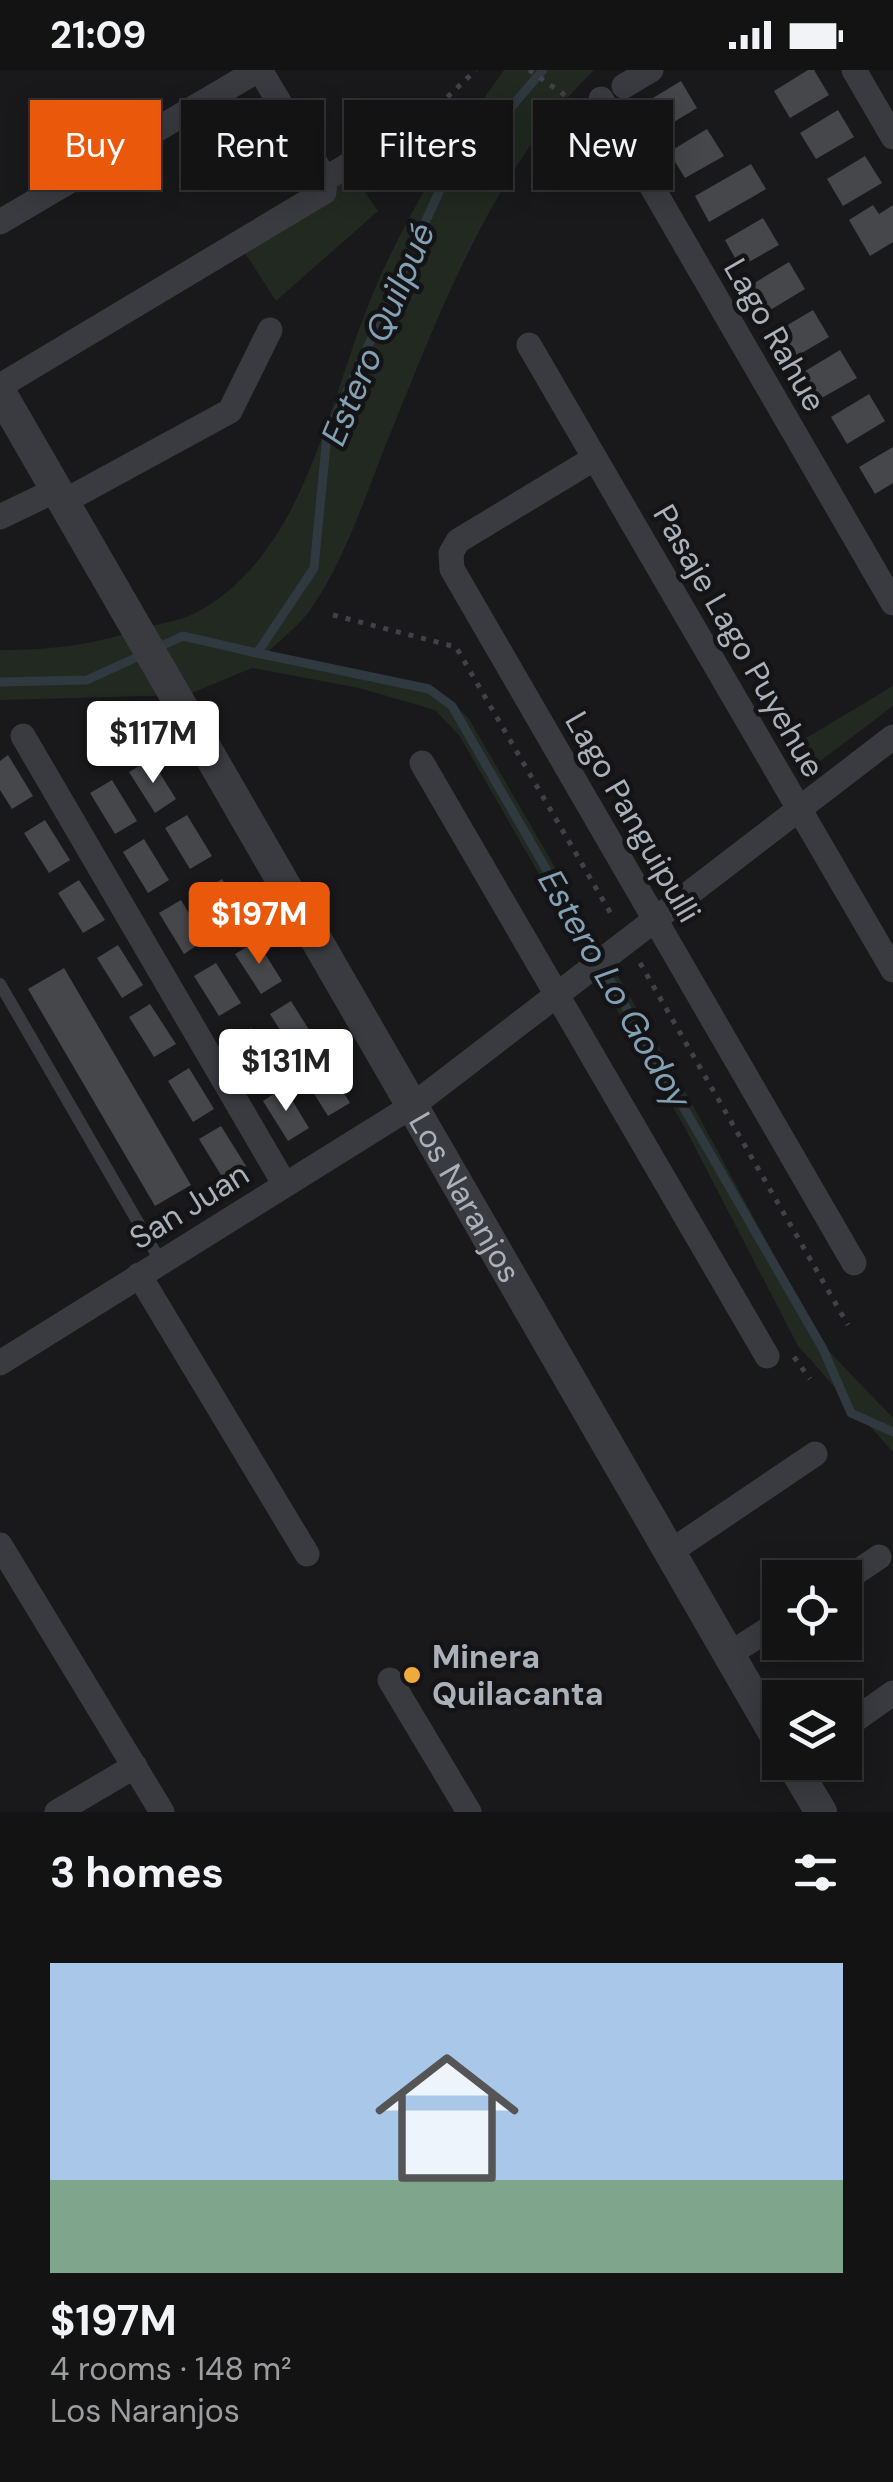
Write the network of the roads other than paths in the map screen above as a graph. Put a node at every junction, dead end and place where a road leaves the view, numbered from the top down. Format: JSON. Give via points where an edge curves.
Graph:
{"nodes":[{"id":1,"x":259,"y":70,"type":"edge"},
{"id":2,"x":651,"y":70,"type":"edge"},
{"id":3,"x":854,"y":70,"type":"edge"},
{"id":4,"x":624,"y":86,"type":"dead end"},
{"id":5,"x":893,"y":138,"type":"edge"},
{"id":6,"x":344,"y":168,"type":"edge"},
{"id":7,"x":325,"y":179,"type":"junction"},
{"id":8,"x":647,"y":190,"type":"edge"},
{"id":9,"x":0,"y":222,"type":"edge"},
{"id":10,"x":270,"y":330,"type":"dead end"},
{"id":11,"x":530,"y":344,"type":"dead end"},
{"id":12,"x":0,"y":389,"type":"edge"},
{"id":13,"x":595,"y":458,"type":"junction"},
{"id":14,"x":59,"y":496,"type":"junction"},
{"id":15,"x":0,"y":517,"type":"edge"},
{"id":16,"x":893,"y":603,"type":"edge"},
{"id":17,"x":23,"y":736,"type":"dead end"},
{"id":18,"x":893,"y":737,"type":"edge"},
{"id":19,"x":422,"y":763,"type":"dead end"},
{"id":20,"x":799,"y":808,"type":"junction"},
{"id":21,"x":654,"y":918,"type":"junction"},
{"id":22,"x":893,"y":970,"type":"edge"},
{"id":23,"x":0,"y":984,"type":"edge"},
{"id":24,"x":566,"y":984,"type":"junction"},
{"id":25,"x":412,"y":1106,"type":"junction"},
{"id":26,"x":284,"y":1185,"type":"junction"},
{"id":27,"x":854,"y":1263,"type":"dead end"},
{"id":28,"x":150,"y":1268,"type":"junction"},
{"id":29,"x":767,"y":1356,"type":"dead end"},
{"id":30,"x":0,"y":1363,"type":"edge"},
{"id":31,"x":816,"y":1454,"type":"dead end"},
{"id":32,"x":0,"y":1545,"type":"edge"},
{"id":33,"x":670,"y":1552,"type":"junction"},
{"id":34,"x":307,"y":1554,"type":"dead end"},
{"id":35,"x":880,"y":1557,"type":"dead end"},
{"id":36,"x":862,"y":1569,"type":"edge"},
{"id":37,"x":762,"y":1633,"type":"edge"},
{"id":38,"x":728,"y":1655,"type":"junction"},
{"id":39,"x":390,"y":1680,"type":"dead end"},
{"id":40,"x":893,"y":1693,"type":"edge"},
{"id":41,"x":762,"y":1713,"type":"edge"},
{"id":42,"x":862,"y":1715,"type":"edge"},
{"id":43,"x":135,"y":1766,"type":"junction"},
{"id":44,"x":802,"y":1780,"type":"edge"},
{"id":45,"x":57,"y":1812,"type":"edge"},
{"id":46,"x":162,"y":1812,"type":"edge"},
{"id":47,"x":470,"y":1812,"type":"edge"},
{"id":48,"x":822,"y":1812,"type":"edge"}],
"edges":[{"from":1,"to":7,"type":"street"},
{"from":1,"to":9,"type":"street"},
{"from":2,"to":4,"type":"street"},
{"from":3,"to":5,"type":"street"},
{"from":6,"to":7,"type":"street"},
{"from":7,"to":12,"type":"street","via":[[324,192]]},
{"from":8,"to":16,"type":"street","name":"Lago Rahue"},
{"from":10,"to":14,"type":"street","via":[[230,411]]},
{"from":11,"to":13,"type":"street","name":"Pasaje Lago Puyehue"},
{"from":12,"to":14,"type":"street","name":"Los Naranjos"},
{"from":13,"to":20,"type":"street","name":"Pasaje Lago Puyehue"},
{"from":13,"to":21,"type":"street","name":"Lago Panguipulli","via":[[458,541],[452,569]]},
{"from":14,"to":15,"type":"street"},
{"from":14,"to":25,"type":"street","name":"Los Naranjos"},
{"from":17,"to":26,"type":"street"},
{"from":18,"to":20,"type":"street","name":"San Juan"},
{"from":19,"to":24,"type":"street"},
{"from":20,"to":21,"type":"street","name":"San Juan"},
{"from":20,"to":22,"type":"street","name":"Pasaje Lago Puyehue"},
{"from":21,"to":24,"type":"street","name":"San Juan"},
{"from":21,"to":27,"type":"street","name":"Lago Panguipulli"},
{"from":23,"to":28,"type":"lane"},
{"from":24,"to":25,"type":"street","name":"San Juan"},
{"from":24,"to":29,"type":"street"},
{"from":25,"to":26,"type":"street","name":"San Juan"},
{"from":25,"to":33,"type":"street","name":"Los Naranjos"},
{"from":26,"to":28,"type":"street","name":"San Juan"},
{"from":28,"to":30,"type":"street","name":"San Juan"},
{"from":28,"to":34,"type":"street"},
{"from":31,"to":33,"type":"street"},
{"from":32,"to":43,"type":"street"},
{"from":33,"to":38,"type":"street","name":"Los Naranjos"},
{"from":35,"to":36,"type":"street"},
{"from":37,"to":38,"type":"street"},
{"from":38,"to":41,"type":"street","name":"Los Naranjos"},
{"from":39,"to":47,"type":"street"},
{"from":40,"to":42,"type":"street"},
{"from":43,"to":45,"type":"street"},
{"from":43,"to":46,"type":"street"},
{"from":44,"to":48,"type":"street"}]}
